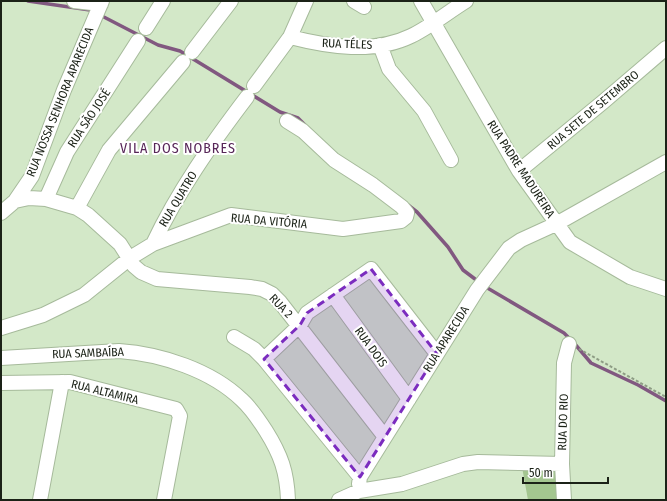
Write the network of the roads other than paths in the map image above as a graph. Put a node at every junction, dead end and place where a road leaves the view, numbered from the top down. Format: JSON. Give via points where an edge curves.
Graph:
{"nodes":[{"id":1,"x":74,"y":1,"type":"edge"},
{"id":2,"x":163,"y":1,"type":"edge"},
{"id":3,"x":231,"y":1,"type":"edge"},
{"id":4,"x":306,"y":1,"type":"edge"},
{"id":5,"x":421,"y":1,"type":"edge"},
{"id":6,"x":466,"y":1,"type":"edge"},
{"id":7,"x":102,"y":3,"type":"edge"},
{"id":8,"x":432,"y":23,"type":"junction"},
{"id":9,"x":146,"y":28,"type":"dead end"},
{"id":10,"x":290,"y":37,"type":"junction"},
{"id":11,"x":138,"y":41,"type":"dead end"},
{"id":12,"x":380,"y":45,"type":"junction"},
{"id":13,"x":666,"y":48,"type":"edge"},
{"id":14,"x":287,"y":121,"type":"dead end"},
{"id":15,"x":451,"y":160,"type":"dead end"},
{"id":16,"x":666,"y":162,"type":"edge"},
{"id":17,"x":519,"y":171,"type":"junction"},
{"id":18,"x":46,"y":199,"type":"junction"},
{"id":19,"x":15,"y":200,"type":"junction"},
{"id":20,"x":77,"y":208,"type":"junction"},
{"id":21,"x":1,"y":214,"type":"edge"},
{"id":22,"x":556,"y":224,"type":"junction"},
{"id":23,"x":153,"y":244,"type":"junction"},
{"id":24,"x":130,"y":258,"type":"junction"},
{"id":25,"x":666,"y":289,"type":"edge"},
{"id":26,"x":333,"y":295,"type":"junction"},
{"id":27,"x":300,"y":325,"type":"junction"},
{"id":28,"x":1,"y":328,"type":"edge"},
{"id":29,"x":234,"y":337,"type":"dead end"},
{"id":30,"x":569,"y":344,"type":"road end"},
{"id":31,"x":436,"y":354,"type":"junction"},
{"id":32,"x":1,"y":358,"type":"edge"},
{"id":33,"x":264,"y":359,"type":"junction"},
{"id":34,"x":62,"y":382,"type":"junction"},
{"id":35,"x":1,"y":383,"type":"edge"},
{"id":36,"x":408,"y":398,"type":"junction"},
{"id":37,"x":385,"y":437,"type":"junction"},
{"id":38,"x":562,"y":464,"type":"junction"},
{"id":39,"x":360,"y":484,"type":"junction"},
{"id":40,"x":40,"y":500,"type":"edge"},
{"id":41,"x":166,"y":500,"type":"edge"},
{"id":42,"x":288,"y":500,"type":"edge"},
{"id":43,"x":340,"y":500,"type":"edge"},
{"id":44,"x":564,"y":500,"type":"edge"}],
"edges":[{"from":1,"to":7,"type":"street"},
{"from":2,"to":9,"type":"street"},
{"from":3,"to":20,"type":"street","via":[[188,57],[109,150]]},
{"from":4,"to":10,"type":"street","name":"RUA QUATRO"},
{"from":5,"to":8,"type":"street","name":"RUA PADRE MADUREIRA"},
{"from":6,"to":8,"type":"street","name":"RUA TÉLES"},
{"from":7,"to":19,"type":"street","name":"RUA NOSSA SENHORA APARECIDA","via":[[64,90],[32,176]]},
{"from":8,"to":12,"type":"street","name":"RUA TÉLES","via":[[411,36]]},
{"from":8,"to":17,"type":"street","name":"RUA PADRE MADUREIRA"},
{"from":10,"to":12,"type":"street","name":"RUA TÉLES","via":[[332,45]]},
{"from":10,"to":23,"type":"street","name":"RUA QUATRO","via":[[214,140],[164,220]]},
{"from":11,"to":18,"type":"street","name":"RUA SÃO JOSÉ","via":[[67,152]]},
{"from":12,"to":15,"type":"street","via":[[389,69],[424,111]]},
{"from":13,"to":17,"type":"street","name":"RUA SETE DE SETEMBRO"},
{"from":14,"to":23,"type":"street","name":"RUA DA VITÓRIA","via":[[311,137],[334,160],[402,207],[407,213],[406,218],[401,221],[343,229],[231,215]]},
{"from":16,"to":22,"type":"street","name":"RUA APARECIDA"},
{"from":17,"to":22,"type":"street","name":"RUA PADRE MADUREIRA"},
{"from":18,"to":19,"type":"street"},
{"from":18,"to":20,"type":"street"},
{"from":19,"to":21,"type":"street","name":"RUA NOSSA SENHORA APARECIDA"},
{"from":20,"to":24,"type":"street","name":"RUA 2","via":[[104,228]]},
{"from":22,"to":25,"type":"street","name":"RUA PADRE MADUREIRA","via":[[570,242],[600,261],[630,277]]},
{"from":22,"to":31,"type":"street","name":"RUA APARECIDA","via":[[521,240],[510,248],[477,290]]},
{"from":23,"to":24,"type":"street","name":"RUA DA VITÓRIA"},
{"from":24,"to":27,"type":"street","name":"RUA 2","via":[[141,272],[157,279],[262,289],[272,294]]},
{"from":24,"to":28,"type":"street","name":"RUA DA VITÓRIA","via":[[84,295],[43,314]]},
{"from":26,"to":27,"type":"street","via":[[307,313]]},
{"from":26,"to":31,"type":"street","via":[[368,269],[372,270]]},
{"from":26,"to":36,"type":"street","name":"RUA DOIS"},
{"from":27,"to":33,"type":"street"},
{"from":27,"to":37,"type":"street","name":"RUA 2"},
{"from":29,"to":33,"type":"street","via":[[254,349]]},
{"from":30,"to":38,"type":"street","name":"RUA DO RIO","via":[[564,363]]},
{"from":31,"to":36,"type":"street","name":"RUA APARECIDA"},
{"from":32,"to":42,"type":"street","name":"RUA SAMBAÍBA","via":[[111,351],[137,352],[176,363],[211,377],[243,401],[269,437],[283,462]]},
{"from":33,"to":39,"type":"street"},
{"from":34,"to":35,"type":"street","name":"RUA ALTAMIRA"},
{"from":34,"to":40,"type":"street"},
{"from":34,"to":41,"type":"street","name":"RUA ALTAMIRA","via":[[176,409],[180,416]]},
{"from":36,"to":37,"type":"street","name":"RUA APARECIDA"},
{"from":37,"to":39,"type":"street","name":"RUA APARECIDA"},
{"from":38,"to":39,"type":"street","via":[[478,462],[462,464],[402,484]]},
{"from":38,"to":44,"type":"street","name":"RUA DO RIO"},
{"from":39,"to":43,"type":"street"}]}
